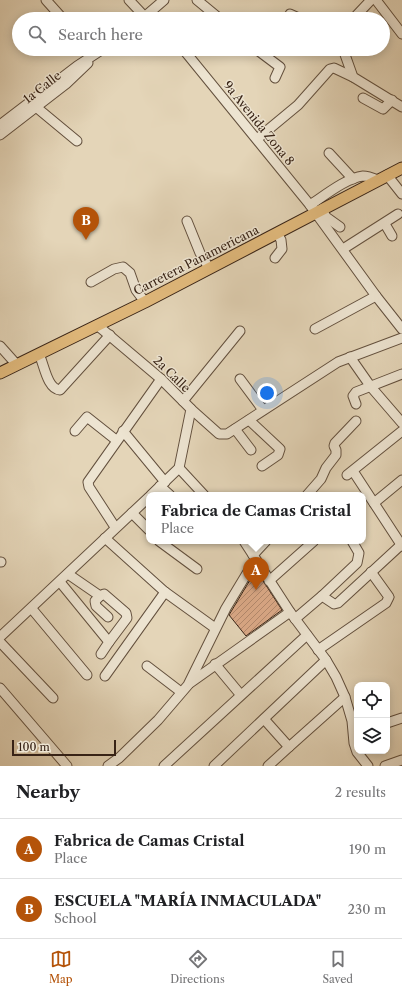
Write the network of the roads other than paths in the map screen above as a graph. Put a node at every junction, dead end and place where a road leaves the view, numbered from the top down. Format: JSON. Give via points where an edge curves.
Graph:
{"nodes":[{"id":1,"x":46,"y":0,"type":"edge"},
{"id":2,"x":129,"y":0,"type":"edge"},
{"id":3,"x":164,"y":0,"type":"edge"},
{"id":4,"x":197,"y":0,"type":"edge"},
{"id":5,"x":370,"y":0,"type":"edge"},
{"id":6,"x":376,"y":0,"type":"edge"},
{"id":7,"x":57,"y":12,"type":"edge"},
{"id":8,"x":143,"y":12,"type":"edge"},
{"id":9,"x":153,"y":12,"type":"edge"},
{"id":10,"x":212,"y":12,"type":"edge"},
{"id":11,"x":359,"y":12,"type":"edge"},
{"id":12,"x":385,"y":12,"type":"edge"},
{"id":13,"x":390,"y":18,"type":"edge"},
{"id":14,"x":402,"y":34,"type":"edge"},
{"id":15,"x":90,"y":56,"type":"edge"},
{"id":16,"x":92,"y":56,"type":"edge"},
{"id":17,"x":189,"y":56,"type":"edge"},
{"id":18,"x":265,"y":56,"type":"edge"},
{"id":19,"x":346,"y":56,"type":"edge"},
{"id":20,"x":353,"y":77,"type":"junction"},
{"id":21,"x":275,"y":78,"type":"dead end"},
{"id":22,"x":363,"y":98,"type":"dead end"},
{"id":23,"x":392,"y":100,"type":"junction"},
{"id":24,"x":36,"y":107,"type":"junction"},
{"id":25,"x":402,"y":107,"type":"edge"},
{"id":26,"x":0,"y":125,"type":"edge"},
{"id":27,"x":0,"y":135,"type":"edge"},
{"id":28,"x":257,"y":139,"type":"junction"},
{"id":29,"x":77,"y":141,"type":"dead end"},
{"id":30,"x":330,"y":153,"type":"dead end"},
{"id":31,"x":402,"y":168,"type":"edge"},
{"id":32,"x":382,"y":178,"type":"junction"},
{"id":33,"x":353,"y":179,"type":"junction"},
{"id":34,"x":402,"y":194,"type":"edge"},
{"id":35,"x":316,"y":209,"type":"junction"},
{"id":36,"x":398,"y":214,"type":"dead end"},
{"id":37,"x":187,"y":221,"type":"dead end"},
{"id":38,"x":385,"y":224,"type":"junction"},
{"id":39,"x":340,"y":227,"type":"dead end"},
{"id":40,"x":277,"y":233,"type":"junction"},
{"id":41,"x":392,"y":236,"type":"dead end"},
{"id":42,"x":343,"y":249,"type":"junction"},
{"id":43,"x":275,"y":258,"type":"dead end"},
{"id":44,"x":210,"y":268,"type":"junction"},
{"id":45,"x":91,"y":282,"type":"dead end"},
{"id":46,"x":376,"y":296,"type":"junction"},
{"id":47,"x":145,"y":302,"type":"junction"},
{"id":48,"x":97,"y":325,"type":"junction"},
{"id":49,"x":315,"y":328,"type":"dead end"},
{"id":50,"x":402,"y":329,"type":"edge"},
{"id":51,"x":240,"y":331,"type":"dead end"},
{"id":52,"x":110,"y":335,"type":"junction"},
{"id":53,"x":402,"y":338,"type":"edge"},
{"id":54,"x":0,"y":346,"type":"edge"},
{"id":55,"x":39,"y":354,"type":"junction"},
{"id":56,"x":350,"y":357,"type":"junction"},
{"id":57,"x":17,"y":365,"type":"junction"},
{"id":58,"x":0,"y":373,"type":"edge"},
{"id":59,"x":402,"y":374,"type":"edge"},
{"id":60,"x":162,"y":379,"type":"junction"},
{"id":61,"x":240,"y":379,"type":"dead end"},
{"id":62,"x":371,"y":387,"type":"junction"},
{"id":63,"x":183,"y":401,"type":"junction"},
{"id":64,"x":356,"y":404,"type":"dead end"},
{"id":65,"x":191,"y":409,"type":"junction"},
{"id":66,"x":263,"y":410,"type":"junction"},
{"id":67,"x":249,"y":420,"type":"junction"},
{"id":68,"x":356,"y":421,"type":"dead end"},
{"id":69,"x":402,"y":423,"type":"edge"},
{"id":70,"x":235,"y":429,"type":"junction"},
{"id":71,"x":75,"y":430,"type":"dead end"},
{"id":72,"x":123,"y":431,"type":"junction"},
{"id":73,"x":402,"y":431,"type":"edge"},
{"id":74,"x":116,"y":440,"type":"junction"},
{"id":75,"x":250,"y":450,"type":"dead end"},
{"id":76,"x":262,"y":466,"type":"dead end"},
{"id":77,"x":178,"y":468,"type":"junction"},
{"id":78,"x":402,"y":480,"type":"edge"},
{"id":79,"x":162,"y":484,"type":"junction"},
{"id":80,"x":154,"y":492,"type":"edge"},
{"id":81,"x":168,"y":492,"type":"edge"},
{"id":82,"x":201,"y":492,"type":"edge"},
{"id":83,"x":310,"y":492,"type":"edge"},
{"id":84,"x":365,"y":492,"type":"edge"},
{"id":85,"x":366,"y":493,"type":"edge"},
{"id":86,"x":146,"y":500,"type":"edge"},
{"id":87,"x":374,"y":503,"type":"junction"},
{"id":88,"x":132,"y":513,"type":"junction"},
{"id":89,"x":115,"y":527,"type":"junction"},
{"id":90,"x":146,"y":527,"type":"edge"},
{"id":91,"x":105,"y":538,"type":"junction"},
{"id":92,"x":163,"y":544,"type":"edge"},
{"id":93,"x":246,"y":544,"type":"edge"},
{"id":94,"x":264,"y":544,"type":"edge"},
{"id":95,"x":311,"y":544,"type":"edge"},
{"id":96,"x":354,"y":544,"type":"edge"},
{"id":97,"x":402,"y":545,"type":"edge"},
{"id":98,"x":254,"y":558,"type":"junction"},
{"id":99,"x":197,"y":570,"type":"dead end"},
{"id":100,"x":371,"y":572,"type":"junction"},
{"id":101,"x":68,"y":574,"type":"junction"},
{"id":102,"x":270,"y":581,"type":"junction"},
{"id":103,"x":60,"y":582,"type":"junction"},
{"id":104,"x":165,"y":592,"type":"junction"},
{"id":105,"x":100,"y":596,"type":"junction"},
{"id":106,"x":322,"y":596,"type":"junction"},
{"id":107,"x":32,"y":609,"type":"junction"},
{"id":108,"x":293,"y":616,"type":"junction"},
{"id":109,"x":108,"y":617,"type":"dead end"},
{"id":110,"x":215,"y":628,"type":"junction"},
{"id":111,"x":307,"y":635,"type":"junction"},
{"id":112,"x":0,"y":637,"type":"edge"},
{"id":113,"x":0,"y":642,"type":"edge"},
{"id":114,"x":109,"y":642,"type":"junction"},
{"id":115,"x":318,"y":650,"type":"junction"},
{"id":116,"x":101,"y":654,"type":"dead end"},
{"id":117,"x":326,"y":660,"type":"junction"},
{"id":118,"x":215,"y":664,"type":"junction"},
{"id":119,"x":147,"y":666,"type":"dead end"},
{"id":120,"x":87,"y":675,"type":"dead end"},
{"id":121,"x":105,"y":676,"type":"dead end"},
{"id":122,"x":188,"y":685,"type":"junction"},
{"id":123,"x":0,"y":688,"type":"edge"},
{"id":124,"x":181,"y":692,"type":"junction"},
{"id":125,"x":240,"y":694,"type":"junction"},
{"id":126,"x":345,"y":697,"type":"junction"},
{"id":127,"x":53,"y":698,"type":"dead end"},
{"id":128,"x":402,"y":718,"type":"edge"},
{"id":129,"x":264,"y":719,"type":"junction"},
{"id":130,"x":390,"y":723,"type":"edge"},
{"id":131,"x":354,"y":730,"type":"edge"},
{"id":132,"x":290,"y":746,"type":"junction"},
{"id":133,"x":359,"y":754,"type":"edge"},
{"id":134,"x":119,"y":758,"type":"junction"},
{"id":135,"x":402,"y":760,"type":"edge"},
{"id":136,"x":67,"y":766,"type":"edge"},
{"id":137,"x":108,"y":766,"type":"edge"},
{"id":138,"x":125,"y":766,"type":"edge"},
{"id":139,"x":164,"y":766,"type":"edge"},
{"id":140,"x":214,"y":766,"type":"edge"},
{"id":141,"x":268,"y":766,"type":"edge"},
{"id":142,"x":368,"y":766,"type":"edge"},
{"id":143,"x":385,"y":766,"type":"edge"}],
"edges":[{"from":1,"to":7,"type":"street"},
{"from":2,"to":8,"type":"street"},
{"from":3,"to":9,"type":"street"},
{"from":4,"to":10,"type":"street"},
{"from":5,"to":11,"type":"street"},
{"from":6,"to":12,"type":"street"},
{"from":13,"to":14,"type":"street"},
{"from":15,"to":26,"type":"street","name":"1a Calle"},
{"from":16,"to":24,"type":"street","name":"1a Calle","via":[[81,70]]},
{"from":17,"to":28,"type":"street","name":"9a Avenida Zona 8"},
{"from":18,"to":21,"type":"street","via":[[280,67]]},
{"from":19,"to":20,"type":"street"},
{"from":20,"to":23,"type":"street"},
{"from":20,"to":28,"type":"street","via":[[334,68],[330,69],[298,105]]},
{"from":22,"to":23,"type":"street","via":[[384,109]]},
{"from":23,"to":25,"type":"street"},
{"from":24,"to":27,"type":"street","name":"1a Calle"},
{"from":24,"to":29,"type":"street"},
{"from":28,"to":35,"type":"street","name":"9a Avenida Zona 8"},
{"from":30,"to":33,"type":"street"},
{"from":31,"to":32,"type":"main road","name":"Carretera Panamericana"},
{"from":32,"to":33,"type":"street","via":[[364,176]]},
{"from":32,"to":34,"type":"street"},
{"from":32,"to":35,"type":"main road","name":"Carretera Panamericana"},
{"from":33,"to":35,"type":"street","via":[[338,187]]},
{"from":35,"to":39,"type":"street"},
{"from":35,"to":40,"type":"main road","name":"Carretera Panamericana"},
{"from":35,"to":42,"type":"street"},
{"from":36,"to":38,"type":"street"},
{"from":37,"to":44,"type":"street","via":[[200,253]]},
{"from":38,"to":41,"type":"street"},
{"from":38,"to":42,"type":"street"},
{"from":40,"to":43,"type":"street","via":[[282,249]]},
{"from":40,"to":44,"type":"main road","name":"Carretera Panamericana"},
{"from":42,"to":46,"type":"street"},
{"from":44,"to":47,"type":"main road","name":"Carretera Panamericana"},
{"from":45,"to":47,"type":"street","via":[[119,267],[127,268],[136,290]]},
{"from":46,"to":49,"type":"street"},
{"from":46,"to":50,"type":"street"},
{"from":47,"to":48,"type":"main road","name":"Carretera Panamericana"},
{"from":48,"to":52,"type":"street","name":"2a Calle"},
{"from":48,"to":55,"type":"main road","name":"Carretera Panamericana"},
{"from":51,"to":63,"type":"street"},
{"from":52,"to":55,"type":"street","via":[[60,390],[55,389],[48,379]]},
{"from":52,"to":60,"type":"street","name":"2a Calle"},
{"from":53,"to":56,"type":"street"},
{"from":54,"to":57,"type":"street"},
{"from":55,"to":57,"type":"main road","name":"Carretera Panamericana"},
{"from":56,"to":62,"type":"street"},
{"from":56,"to":66,"type":"street","via":[[326,369]]},
{"from":57,"to":58,"type":"main road","name":"Carretera Panamericana"},
{"from":59,"to":62,"type":"street"},
{"from":60,"to":63,"type":"street","name":"2a Calle"},
{"from":60,"to":72,"type":"street"},
{"from":61,"to":66,"type":"street"},
{"from":62,"to":64,"type":"street","via":[[356,392],[353,396]]},
{"from":62,"to":69,"type":"street"},
{"from":63,"to":65,"type":"street","name":"2a Calle"},
{"from":65,"to":70,"type":"street","via":[[219,434],[228,434]]},
{"from":65,"to":77,"type":"street","name":"2a Calle"},
{"from":66,"to":67,"type":"street"},
{"from":67,"to":70,"type":"street"},
{"from":67,"to":76,"type":"street","via":[[280,449],[278,454]]},
{"from":68,"to":83,"type":"street","via":[[335,443],[336,455]]},
{"from":70,"to":75,"type":"street"},
{"from":71,"to":74,"type":"street","via":[[87,417]]},
{"from":72,"to":74,"type":"street"},
{"from":72,"to":79,"type":"street"},
{"from":73,"to":84,"type":"street","via":[[350,473]]},
{"from":74,"to":89,"type":"street","via":[[88,482]]},
{"from":77,"to":79,"type":"street"},
{"from":77,"to":82,"type":"street"},
{"from":78,"to":87,"type":"street"},
{"from":79,"to":80,"type":"street"},
{"from":79,"to":81,"type":"street"},
{"from":85,"to":87,"type":"street"},
{"from":86,"to":88,"type":"street"},
{"from":87,"to":97,"type":"street"},
{"from":88,"to":89,"type":"street"},
{"from":88,"to":90,"type":"street"},
{"from":89,"to":91,"type":"street"},
{"from":91,"to":101,"type":"street"},
{"from":91,"to":104,"type":"street"},
{"from":92,"to":99,"type":"street"},
{"from":93,"to":98,"type":"street"},
{"from":94,"to":98,"type":"street"},
{"from":95,"to":102,"type":"street"},
{"from":96,"to":106,"type":"street","via":[[358,553],[357,563]]},
{"from":97,"to":100,"type":"street"},
{"from":98,"to":102,"type":"street"},
{"from":98,"to":110,"type":"street"},
{"from":100,"to":106,"type":"street","via":[[336,604]]},
{"from":100,"to":115,"type":"street","via":[[389,597],[386,603]]},
{"from":101,"to":103,"type":"street"},
{"from":101,"to":105,"type":"street"},
{"from":102,"to":108,"type":"street"},
{"from":103,"to":107,"type":"street"},
{"from":103,"to":114,"type":"street"},
{"from":104,"to":110,"type":"street"},
{"from":104,"to":121,"type":"street"},
{"from":105,"to":109,"type":"street","via":[[95,602],[96,606]]},
{"from":105,"to":114,"type":"street","via":[[104,594],[127,616]]},
{"from":106,"to":108,"type":"street"},
{"from":107,"to":112,"type":"street"},
{"from":107,"to":120,"type":"street"},
{"from":108,"to":111,"type":"street"},
{"from":108,"to":118,"type":"street"},
{"from":110,"to":122,"type":"street"},
{"from":111,"to":115,"type":"street"},
{"from":111,"to":125,"type":"street"},
{"from":113,"to":127,"type":"street"},
{"from":114,"to":116,"type":"street"},
{"from":115,"to":117,"type":"street"},
{"from":117,"to":126,"type":"street"},
{"from":117,"to":129,"type":"street"},
{"from":118,"to":122,"type":"street"},
{"from":118,"to":125,"type":"street"},
{"from":119,"to":124,"type":"street"},
{"from":122,"to":124,"type":"street"},
{"from":123,"to":136,"type":"street"},
{"from":124,"to":134,"type":"street","via":[[158,720]]},
{"from":125,"to":139,"type":"street"},
{"from":126,"to":131,"type":"street"},
{"from":126,"to":132,"type":"street"},
{"from":128,"to":130,"type":"street"},
{"from":129,"to":132,"type":"street"},
{"from":129,"to":140,"type":"street"},
{"from":132,"to":141,"type":"street"},
{"from":133,"to":142,"type":"street"},
{"from":134,"to":137,"type":"street"},
{"from":134,"to":138,"type":"street"},
{"from":135,"to":143,"type":"street"}]}
